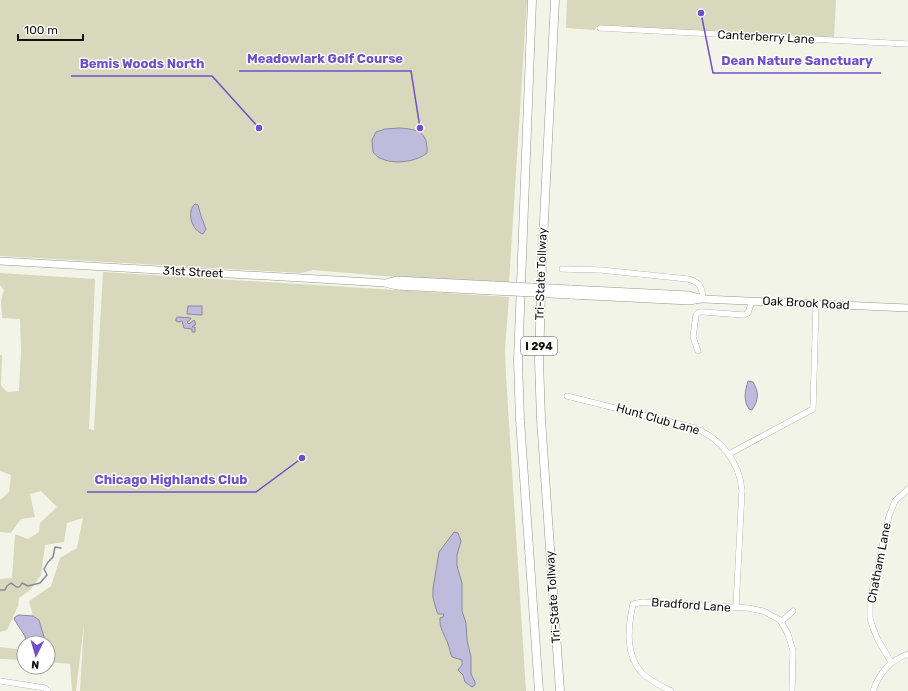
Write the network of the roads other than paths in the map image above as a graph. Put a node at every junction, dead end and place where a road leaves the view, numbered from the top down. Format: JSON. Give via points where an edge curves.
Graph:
{"nodes":[{"id":1,"x":532,"y":0,"type":"edge"},
{"id":2,"x":555,"y":0,"type":"edge"},
{"id":3,"x":600,"y":28,"type":"dead end"},
{"id":4,"x":908,"y":44,"type":"edge"},
{"id":5,"x":0,"y":261,"type":"edge"},
{"id":6,"x":562,"y":269,"type":"dead end"},
{"id":7,"x":570,"y":292,"type":"joint"},
{"id":8,"x":703,"y":299,"type":"junction"},
{"id":9,"x":752,"y":301,"type":"junction"},
{"id":10,"x":816,"y":304,"type":"junction"},
{"id":11,"x":908,"y":308,"type":"edge"},
{"id":12,"x":698,"y":352,"type":"dead end"},
{"id":13,"x":567,"y":396,"type":"dead end"},
{"id":14,"x":729,"y":454,"type":"junction"},
{"id":15,"x":908,"y":489,"type":"edge"},
{"id":16,"x":736,"y":607,"type":"junction"},
{"id":17,"x":793,"y":611,"type":"dead end"},
{"id":18,"x":781,"y":622,"type":"junction"},
{"id":19,"x":908,"y":654,"type":"edge"},
{"id":20,"x":891,"y":662,"type":"junction"},
{"id":21,"x":0,"y":681,"type":"edge"},
{"id":22,"x":27,"y":688,"type":"edge"},
{"id":23,"x":539,"y":689,"type":"edge"},
{"id":24,"x":48,"y":691,"type":"edge"},
{"id":25,"x":560,"y":691,"type":"edge"},
{"id":26,"x":671,"y":691,"type":"edge"},
{"id":27,"x":792,"y":691,"type":"edge"},
{"id":28,"x":873,"y":691,"type":"edge"}],
"edges":[{"from":1,"to":23,"type":"highway","name":"Tri-State Tollway","number":"I 294","via":[[518,361]]},
{"from":2,"to":25,"type":"highway","name":"Tri-State Tollway","number":"I 294","via":[[539,361]]},
{"from":3,"to":4,"type":"street","name":"Canterberry Lane"},
{"from":5,"to":7,"type":"main road","name":"31st Street","bridge":true,"via":[[386,283],[396,286]]},
{"from":6,"to":8,"type":"street","via":[[688,278],[700,285]]},
{"from":7,"to":8,"type":"main road","name":"Oak Brook Road","via":[[689,301]]},
{"from":8,"to":9,"type":"main road","name":"Oak Brook Road"},
{"from":9,"to":10,"type":"main road","name":"Oak Brook Road"},
{"from":9,"to":12,"type":"street","via":[[748,313],[744,315],[699,312],[696,315],[693,338]]},
{"from":10,"to":11,"type":"main road","name":"Oak Brook Road"},
{"from":10,"to":14,"type":"street","via":[[813,409]]},
{"from":13,"to":14,"type":"street","name":"Hunt Club Lane","via":[[695,428],[714,438]]},
{"from":14,"to":16,"type":"street","name":"Hunt Club Lane","via":[[738,472],[742,490]]},
{"from":15,"to":20,"type":"street","name":"Chatham Lane","via":[[896,500],[888,516],[870,601],[872,628]]},
{"from":16,"to":18,"type":"street","name":"Bradford Lane","via":[[758,610]]},
{"from":16,"to":26,"type":"street","name":"Bradford Lane","via":[[644,602],[633,604],[629,641],[634,660],[649,679]]},
{"from":17,"to":18,"type":"street"},
{"from":18,"to":27,"type":"street","via":[[790,637],[793,651]]},
{"from":19,"to":20,"type":"street"},
{"from":20,"to":28,"type":"street","via":[[879,677]]},
{"from":21,"to":22,"type":"street"},
{"from":22,"to":24,"type":"street","via":[[45,688]]}]}
